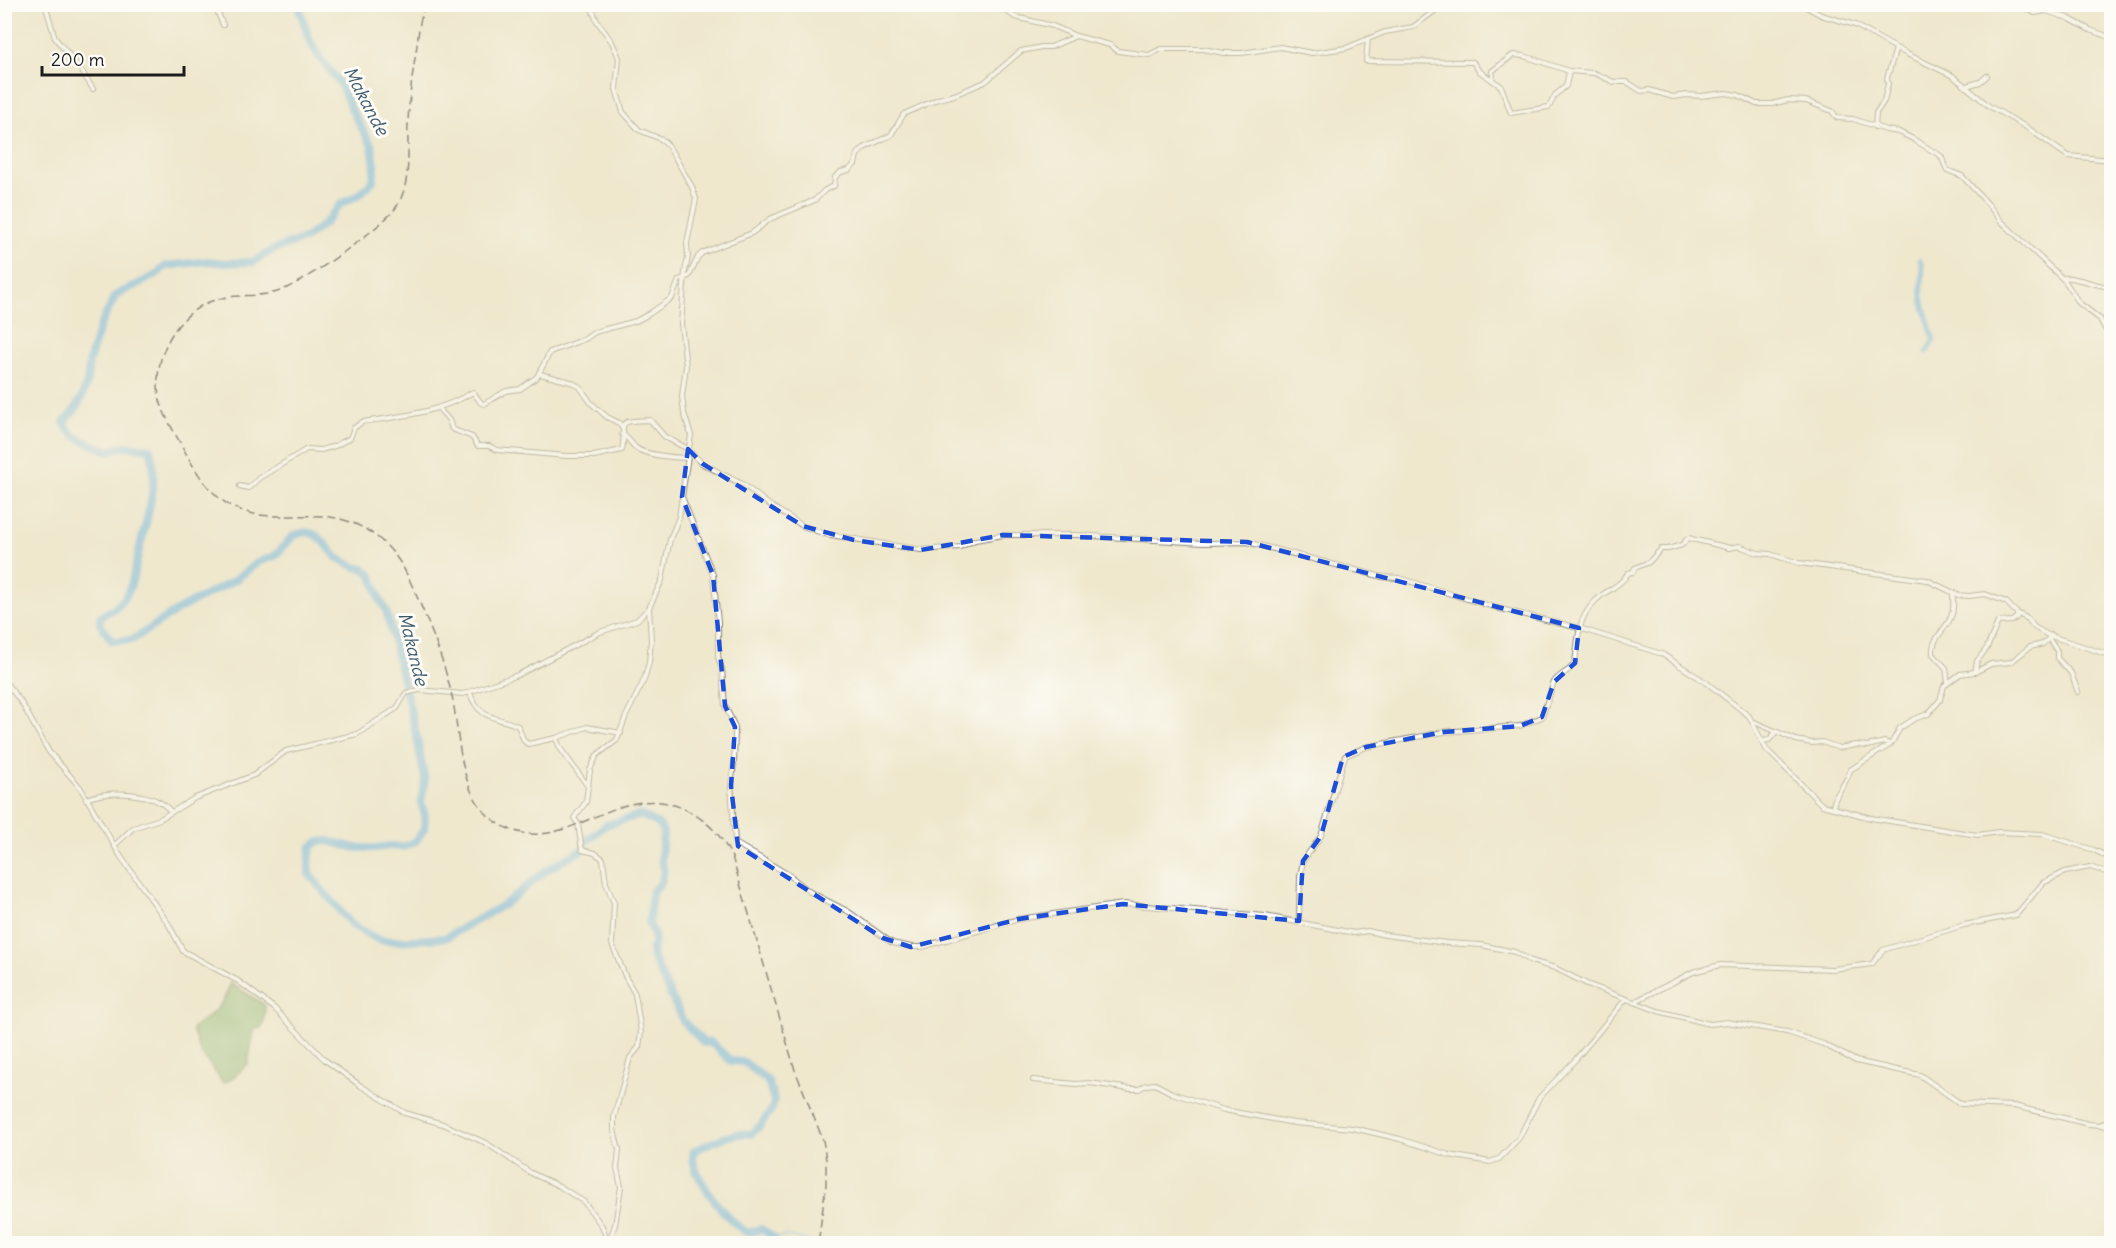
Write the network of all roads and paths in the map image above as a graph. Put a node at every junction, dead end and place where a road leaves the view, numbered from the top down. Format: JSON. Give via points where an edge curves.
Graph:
{"nodes":[{"id":1,"x":45,"y":4,"type":"edge"},
{"id":2,"x":214,"y":4,"type":"edge"},
{"id":3,"x":590,"y":4,"type":"edge"},
{"id":4,"x":996,"y":4,"type":"edge"},
{"id":5,"x":1444,"y":4,"type":"edge"},
{"id":6,"x":1801,"y":4,"type":"edge"},
{"id":7,"x":2015,"y":4,"type":"edge"},
{"id":8,"x":223,"y":25,"type":"dead end"},
{"id":9,"x":1076,"y":36,"type":"junction"},
{"id":10,"x":2112,"y":38,"type":"edge"},
{"id":11,"x":1368,"y":39,"type":"junction"},
{"id":12,"x":1896,"y":48,"type":"junction"},
{"id":13,"x":1569,"y":70,"type":"junction"},
{"id":14,"x":1987,"y":76,"type":"dead end"},
{"id":15,"x":1492,"y":79,"type":"junction"},
{"id":16,"x":1965,"y":86,"type":"junction"},
{"id":17,"x":93,"y":89,"type":"dead end"},
{"id":18,"x":1875,"y":127,"type":"junction"},
{"id":19,"x":2112,"y":160,"type":"edge"},
{"id":20,"x":685,"y":278,"type":"junction"},
{"id":21,"x":2063,"y":278,"type":"junction"},
{"id":22,"x":2104,"y":286,"type":"dead end"},
{"id":23,"x":2112,"y":342,"type":"edge"},
{"id":24,"x":540,"y":374,"type":"junction"},
{"id":25,"x":439,"y":409,"type":"junction"},
{"id":26,"x":622,"y":428,"type":"junction"},
{"id":27,"x":622,"y":434,"type":"junction"},
{"id":28,"x":688,"y":449,"type":"junction"},
{"id":29,"x":686,"y":458,"type":"junction"},
{"id":30,"x":240,"y":486,"type":"dead end"},
{"id":31,"x":682,"y":497,"type":"junction"},
{"id":32,"x":1953,"y":594,"type":"junction"},
{"id":33,"x":649,"y":608,"type":"junction"},
{"id":34,"x":2017,"y":613,"type":"junction"},
{"id":35,"x":1579,"y":628,"type":"junction"},
{"id":36,"x":2051,"y":637,"type":"junction"},
{"id":37,"x":2112,"y":656,"type":"edge"},
{"id":38,"x":1975,"y":672,"type":"junction"},
{"id":39,"x":4,"y":680,"type":"edge"},
{"id":40,"x":1948,"y":684,"type":"junction"},
{"id":41,"x":2078,"y":692,"type":"dead end"},
{"id":42,"x":470,"y":693,"type":"junction"},
{"id":43,"x":1752,"y":721,"type":"junction"},
{"id":44,"x":1776,"y":732,"type":"junction"},
{"id":45,"x":621,"y":733,"type":"junction"},
{"id":46,"x":556,"y":738,"type":"junction"},
{"id":47,"x":1762,"y":741,"type":"junction"},
{"id":48,"x":1891,"y":744,"type":"junction"},
{"id":49,"x":587,"y":786,"type":"junction"},
{"id":50,"x":86,"y":799,"type":"junction"},
{"id":51,"x":1833,"y":808,"type":"junction"},
{"id":52,"x":171,"y":812,"type":"junction"},
{"id":53,"x":114,"y":846,"type":"junction"},
{"id":54,"x":2112,"y":859,"type":"edge"},
{"id":55,"x":2112,"y":874,"type":"edge"},
{"id":56,"x":1299,"y":921,"type":"junction"},
{"id":57,"x":1625,"y":1000,"type":"junction"},
{"id":58,"x":1636,"y":1002,"type":"junction"},
{"id":59,"x":1033,"y":1080,"type":"dead end"},
{"id":60,"x":2112,"y":1120,"type":"edge"},
{"id":61,"x":2099,"y":1125,"type":"junction"},
{"id":62,"x":2112,"y":1127,"type":"edge"},
{"id":63,"x":609,"y":1243,"type":"edge"}],
"edges":[{"from":1,"to":17,"type":"street","via":[[55,38]]},
{"from":2,"to":8,"type":"street"},
{"from":3,"to":20,"type":"street","via":[[618,58],[616,89],[623,112],[639,130],[665,142],[694,192],[696,206],[687,243]]},
{"from":4,"to":9,"type":"street","via":[[1016,17]]},
{"from":5,"to":11,"type":"street","via":[[1413,27]]},
{"from":6,"to":12,"type":"street","via":[[1821,15],[1855,25]]},
{"from":7,"to":10,"type":"street","via":[[2035,13],[2046,11],[2068,18]]},
{"from":9,"to":11,"type":"street","via":[[1118,51],[1149,56],[1161,49],[1242,53],[1280,47],[1312,53],[1346,48]]},
{"from":9,"to":20,"type":"street","via":[[1051,47],[1020,51],[985,82],[904,114],[891,135],[864,148],[855,164],[835,177],[833,187],[770,219],[752,233],[702,253]]},
{"from":11,"to":15,"type":"street","via":[[1366,61],[1473,62]]},
{"from":12,"to":16,"type":"street"},
{"from":12,"to":18,"type":"street"},
{"from":13,"to":15,"type":"street","via":[[1513,56],[1495,67]]},
{"from":13,"to":15,"type":"street","via":[[1566,86],[1549,107],[1511,113],[1501,86]]},
{"from":13,"to":18,"type":"street","via":[[1594,73],[1614,82],[1627,82],[1641,91],[1673,97],[1726,93],[1756,104],[1806,101],[1832,111],[1837,118]]},
{"from":14,"to":16,"type":"street"},
{"from":16,"to":19,"type":"street","via":[[1989,106],[2068,156]]},
{"from":18,"to":21,"type":"street","via":[[1899,132],[1941,156],[1947,170],[1962,176],[2001,221]]},
{"from":20,"to":24,"type":"street","via":[[678,282],[672,298],[649,314],[550,352]]},
{"from":20,"to":28,"type":"street","via":[[681,324],[686,366],[682,396],[691,435]]},
{"from":21,"to":22,"type":"street"},
{"from":21,"to":23,"type":"street","via":[[2079,303],[2100,319]]},
{"from":24,"to":25,"type":"street","via":[[520,389],[506,391],[485,404],[473,392]]},
{"from":24,"to":26,"type":"street","via":[[580,387],[591,403]]},
{"from":25,"to":27,"type":"street","via":[[453,430],[472,437],[478,446],[497,450],[594,456],[623,449]]},
{"from":25,"to":30,"type":"street","via":[[362,422],[350,438],[338,445],[305,450],[248,488]]},
{"from":26,"to":27,"type":"street"},
{"from":26,"to":28,"type":"street","via":[[627,421],[650,420],[665,437]]},
{"from":27,"to":29,"type":"street","via":[[639,450]]},
{"from":28,"to":29,"type":"street"},
{"from":28,"to":35,"type":"street","via":[[703,464],[744,485],[803,526],[854,540],[921,550],[960,547],[1002,535],[1248,542],[1399,578]]},
{"from":29,"to":31,"type":"street"},
{"from":31,"to":33,"type":"street","via":[[662,580]]},
{"from":31,"to":56,"type":"street","via":[[713,576],[718,657],[725,706],[734,724],[731,786],[734,838],[738,846],[849,912],[883,938],[911,947],[935,944],[1019,919],[1124,904]]},
{"from":32,"to":34,"type":"street","via":[[1985,594],[2006,602]]},
{"from":32,"to":35,"type":"street","via":[[1927,580],[1799,563],[1739,546],[1730,548],[1688,538],[1682,545],[1658,551],[1649,562],[1635,568],[1593,601]]},
{"from":32,"to":40,"type":"street","via":[[1952,614],[1932,648],[1946,668]]},
{"from":33,"to":42,"type":"street","via":[[633,622],[600,632],[522,673]]},
{"from":33,"to":45,"type":"street","via":[[649,662]]},
{"from":34,"to":36,"type":"street"},
{"from":34,"to":38,"type":"street","via":[[2012,621],[1998,622]]},
{"from":35,"to":43,"type":"street","via":[[1662,654],[1707,683]]},
{"from":35,"to":56,"type":"street","via":[[1575,663],[1557,677],[1542,717],[1520,726],[1444,732],[1366,747],[1345,756],[1321,836],[1303,861]]},
{"from":36,"to":37,"type":"street"},
{"from":36,"to":38,"type":"street","via":[[2011,662],[1991,664]]},
{"from":36,"to":41,"type":"street","via":[[2057,658],[2071,673]]},
{"from":38,"to":40,"type":"street","via":[[1960,674]]},
{"from":39,"to":50,"type":"street","via":[[49,752]]},
{"from":40,"to":48,"type":"street","via":[[1934,708],[1900,728]]},
{"from":42,"to":46,"type":"street","via":[[474,705],[482,712],[518,726],[526,744]]},
{"from":42,"to":52,"type":"street","via":[[406,693],[397,708],[357,734],[291,749],[255,775]]},
{"from":43,"to":44,"type":"street"},
{"from":43,"to":47,"type":"street"},
{"from":44,"to":47,"type":"street"},
{"from":44,"to":48,"type":"street","via":[[1839,748]]},
{"from":45,"to":46,"type":"street","via":[[587,727]]},
{"from":45,"to":49,"type":"street","via":[[612,745],[597,753]]},
{"from":46,"to":49,"type":"street"},
{"from":47,"to":51,"type":"street","via":[[1822,805]]},
{"from":48,"to":51,"type":"street","via":[[1850,770]]},
{"from":49,"to":63,"type":"street","via":[[586,802],[574,819],[582,850],[603,859],[614,903],[613,947],[635,994],[641,1025],[640,1043],[630,1058],[614,1117],[621,1187]]},
{"from":50,"to":52,"type":"street","via":[[102,793],[128,794],[162,802]]},
{"from":50,"to":53,"type":"street"},
{"from":51,"to":54,"type":"street","via":[[1958,832],[2042,834]]},
{"from":52,"to":53,"type":"street","via":[[130,830]]},
{"from":53,"to":63,"type":"street","via":[[183,951],[238,981],[274,1008],[325,1060],[371,1093],[405,1113],[486,1143],[584,1202],[599,1220]]},
{"from":55,"to":58,"type":"street","via":[[2090,867],[2065,872],[2043,884],[2016,915],[1964,925],[1883,950],[1872,964],[1833,969],[1720,965],[1693,972]]},
{"from":56,"to":57,"type":"street","via":[[1354,933],[1368,931],[1515,952]]},
{"from":57,"to":58,"type":"street"},
{"from":57,"to":59,"type":"street","via":[[1539,1098],[1519,1138],[1499,1160],[1490,1162],[1449,1155],[1353,1128],[1294,1123],[1224,1110],[1155,1084],[1130,1089]]},
{"from":58,"to":61,"type":"street","via":[[1710,1024],[1743,1024],[1803,1037],[1856,1061],[1920,1075],[1961,1104],[2014,1106]]},
{"from":60,"to":61,"type":"street"},
{"from":61,"to":62,"type":"street"}]}
